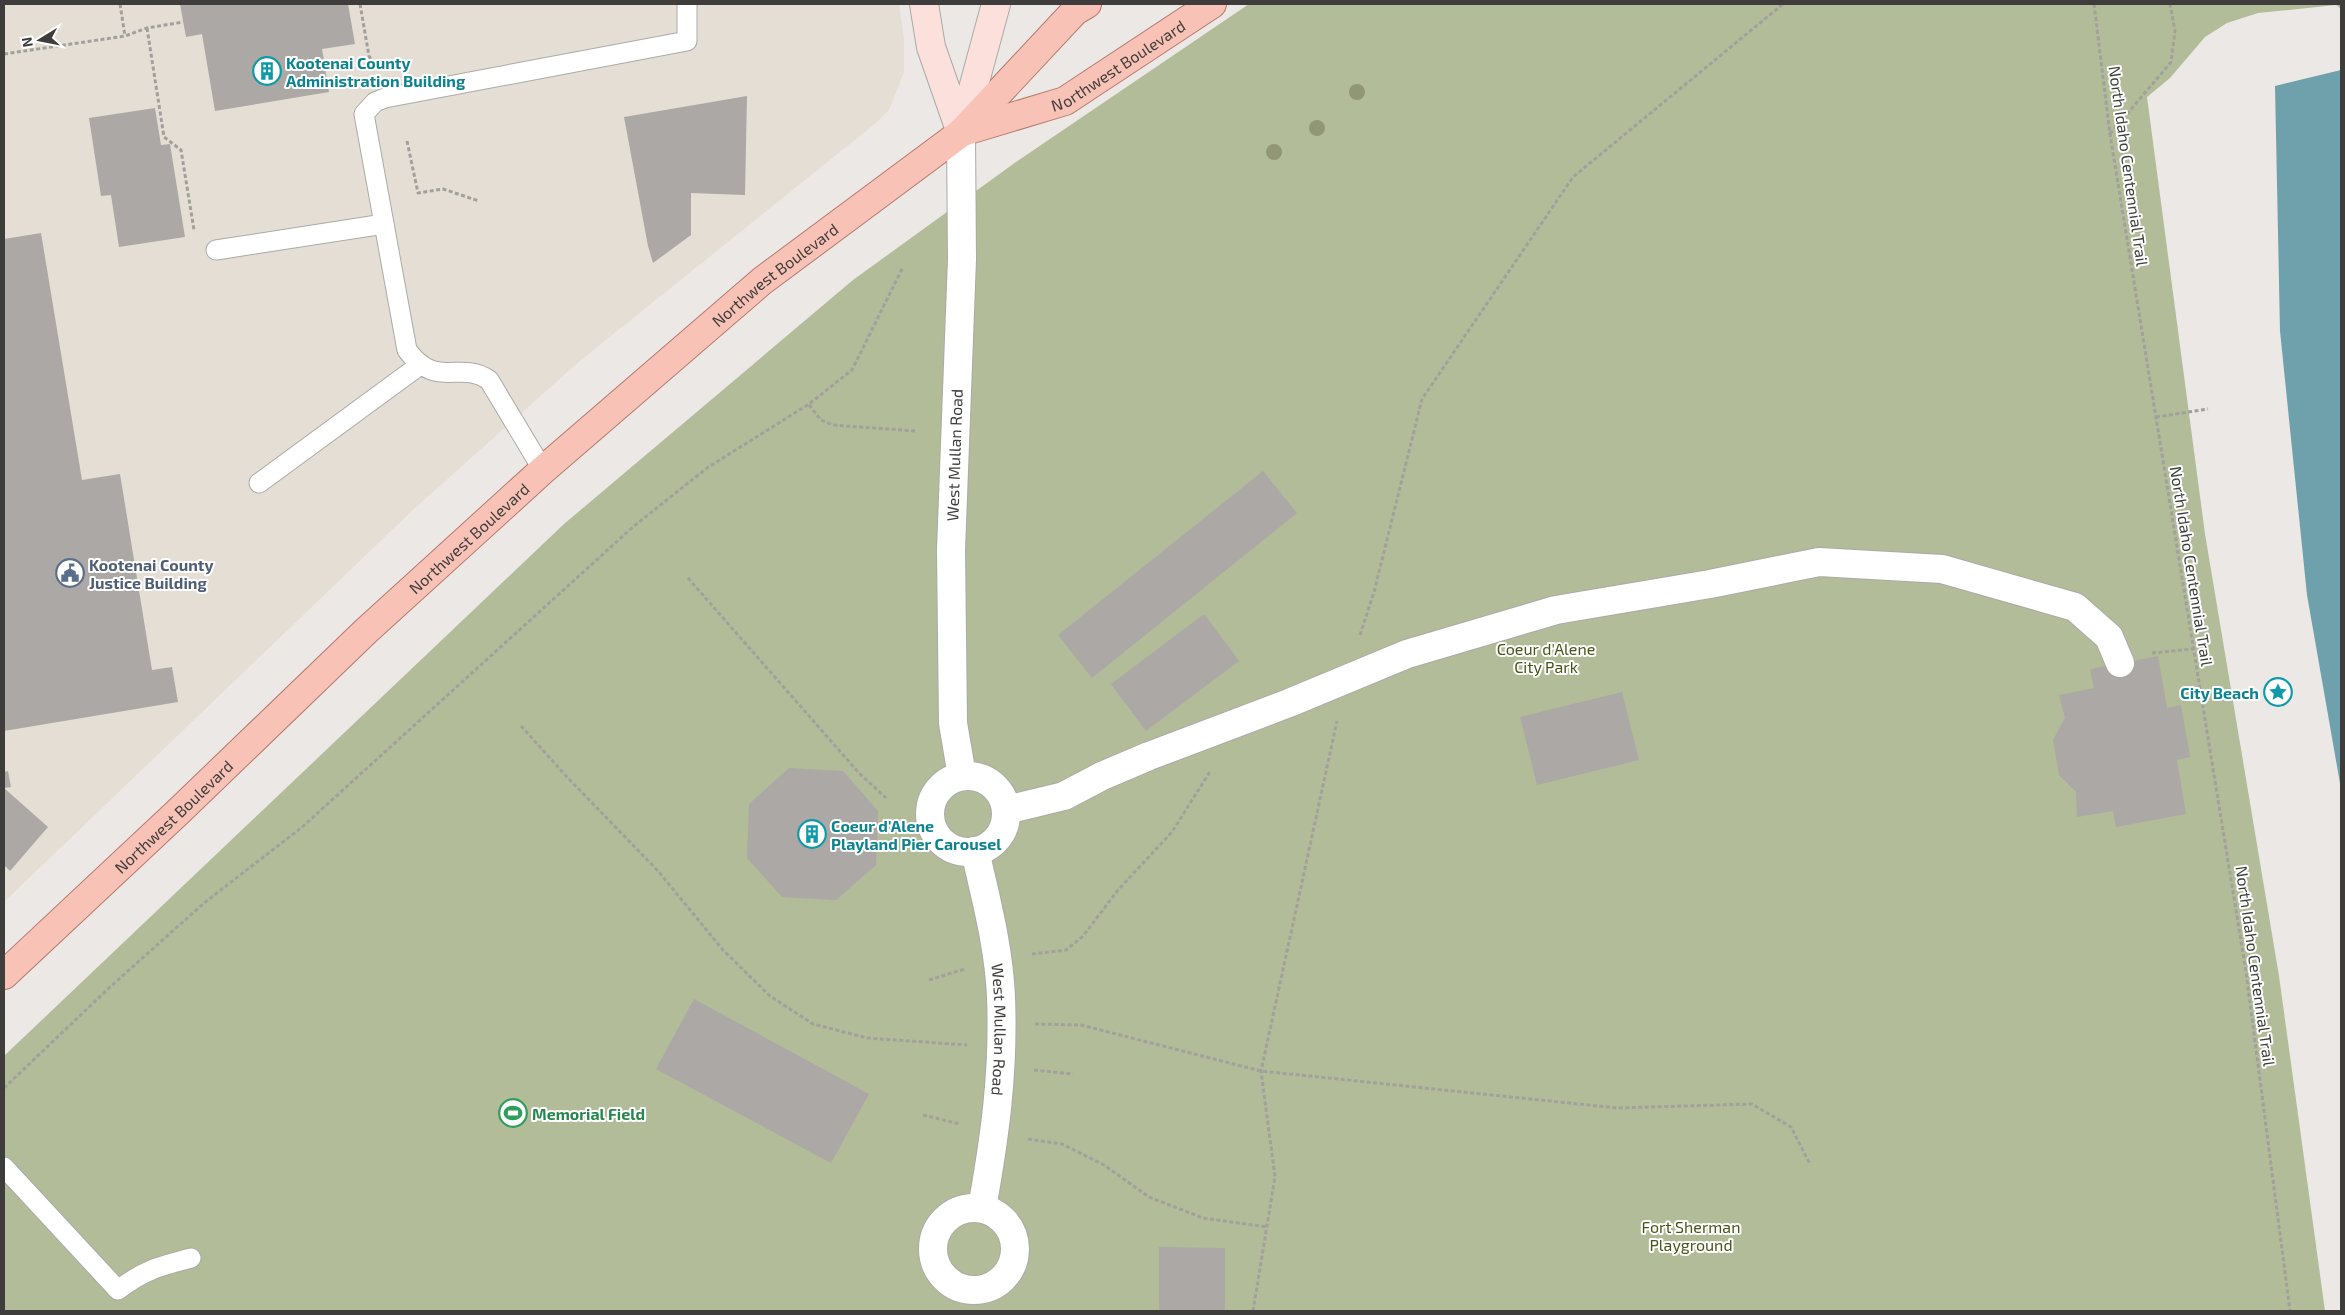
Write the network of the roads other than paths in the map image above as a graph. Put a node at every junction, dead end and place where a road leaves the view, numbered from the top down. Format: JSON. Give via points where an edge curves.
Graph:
{"nodes":[{"id":1,"x":687,"y":4,"type":"edge"},
{"id":2,"x":924,"y":4,"type":"edge"},
{"id":3,"x":996,"y":4,"type":"edge"},
{"id":4,"x":1087,"y":4,"type":"edge"},
{"id":5,"x":1212,"y":4,"type":"edge"},
{"id":6,"x":961,"y":133,"type":"junction"},
{"id":7,"x":384,"y":224,"type":"junction"},
{"id":8,"x":216,"y":250,"type":"dead end"},
{"id":9,"x":420,"y":365,"type":"junction"},
{"id":10,"x":543,"y":470,"type":"junction"},
{"id":11,"x":259,"y":483,"type":"dead end"},
{"id":12,"x":2120,"y":663,"type":"dead end"},
{"id":13,"x":962,"y":776,"type":"junction"},
{"id":14,"x":1006,"y":810,"type":"junction"},
{"id":15,"x":975,"y":851,"type":"junction"},
{"id":16,"x":4,"y":975,"type":"edge"},
{"id":17,"x":4,"y":1167,"type":"edge"},
{"id":18,"x":982,"y":1208,"type":"junction"},
{"id":19,"x":191,"y":1258,"type":"dead end"},
{"id":20,"x":958,"y":1300,"type":"edge"}],
"edges":[{"from":1,"to":7,"type":"lane","via":[[687,41],[376,102],[364,114]]},
{"from":2,"to":6,"type":"main road","via":[[931,47]]},
{"from":3,"to":6,"type":"main road"},
{"from":4,"to":6,"type":"main road","name":"Northwest Boulevard","via":[[1075,12]]},
{"from":5,"to":6,"type":"main road","name":"Northwest Boulevard","via":[[1065,101]]},
{"from":6,"to":10,"type":"main road","name":"Northwest Boulevard","via":[[762,281]]},
{"from":6,"to":13,"type":"street","name":"West Mullan Road","via":[[962,259],[951,550],[953,723]]},
{"from":7,"to":8,"type":"lane"},
{"from":7,"to":9,"type":"lane","via":[[407,350]]},
{"from":9,"to":10,"type":"lane","via":[[432,373],[481,374],[490,380]]},
{"from":9,"to":11,"type":"lane"},
{"from":10,"to":16,"type":"main road","name":"Northwest Boulevard","via":[[366,631]]},
{"from":12,"to":14,"type":"street","via":[[2109,637],[2075,607],[1942,570],[1820,562],[1556,610],[1407,654],[1149,756],[1064,796]]},
{"from":13,"to":14,"type":"street","via":[[974,776],[995,787]]},
{"from":13,"to":15,"type":"street","via":[[951,779],[934,795],[929,807],[930,820],[941,842],[951,849]]},
{"from":14,"to":15,"type":"street","via":[[1005,821],[995,841]]},
{"from":15,"to":18,"type":"street","name":"West Mullan Road","via":[[1001,996],[1000,1094]]},
{"from":17,"to":19,"type":"lane","via":[[118,1290],[156,1267]]},
{"from":18,"to":20,"type":"street","via":[[968,1208],[955,1213],[936,1232],[934,1259]]},
{"from":18,"to":20,"type":"street","via":[[1005,1222],[1012,1233],[1014,1260],[1009,1272],[999,1282]]}]}
